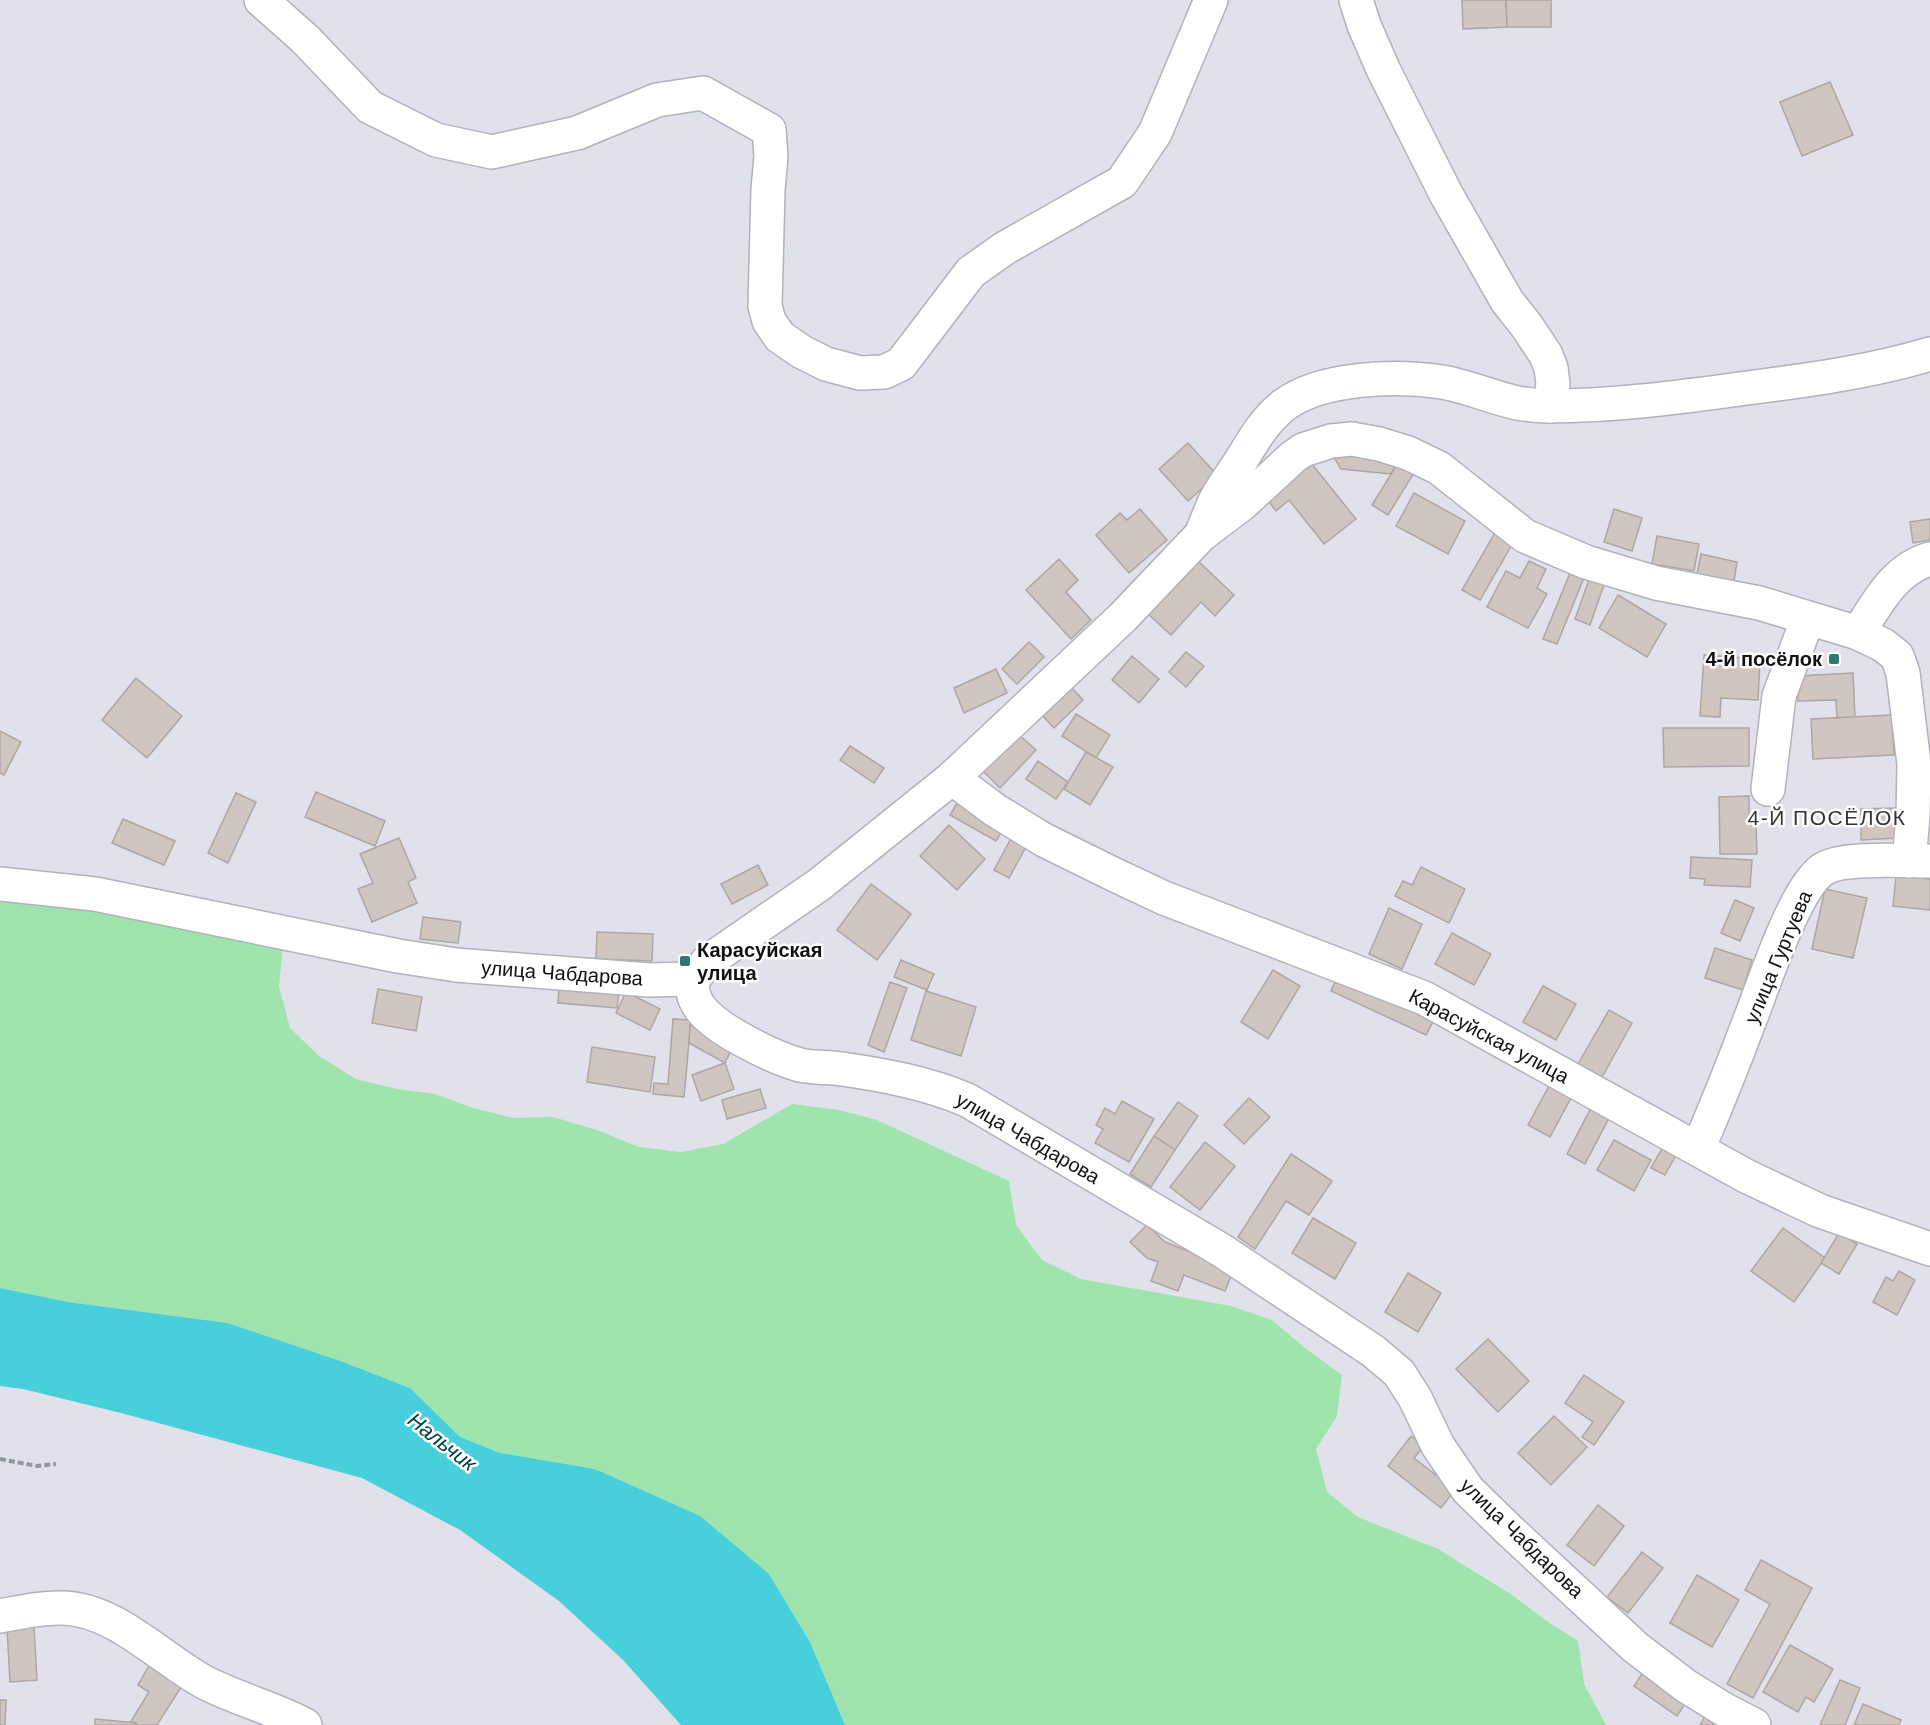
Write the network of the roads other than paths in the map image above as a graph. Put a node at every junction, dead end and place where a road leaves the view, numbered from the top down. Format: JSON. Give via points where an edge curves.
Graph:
{"nodes":[{"id":1,"x":261,"y":0,"type":"edge"},
{"id":2,"x":1211,"y":0,"type":"edge"},
{"id":3,"x":1356,"y":0,"type":"edge"},
{"id":4,"x":1930,"y":354,"type":"edge"},
{"id":5,"x":1550,"y":406,"type":"junction"},
{"id":6,"x":1201,"y":535,"type":"junction"},
{"id":7,"x":1930,"y":559,"type":"edge"},
{"id":8,"x":1808,"y":618,"type":"junction"},
{"id":9,"x":1858,"y":633,"type":"junction"},
{"id":10,"x":1917,"y":673,"type":"edge"},
{"id":11,"x":952,"y":778,"type":"junction"},
{"id":12,"x":1768,"y":789,"type":"dead end"},
{"id":13,"x":1920,"y":861,"type":"edge"},
{"id":14,"x":0,"y":884,"type":"edge"},
{"id":15,"x":693,"y":979,"type":"junction"},
{"id":16,"x":1698,"y":1149,"type":"junction"},
{"id":17,"x":1930,"y":1249,"type":"edge"},
{"id":18,"x":0,"y":1616,"type":"edge"},
{"id":19,"x":305,"y":1725,"type":"edge"},
{"id":20,"x":1754,"y":1725,"type":"edge"}],
"edges":[{"from":1,"to":2,"type":"street","via":[[370,106],[436,140],[492,152],[577,133],[657,100],[703,93],[769,130],[765,306],[769,321],[780,337],[802,352],[826,364],[860,373],[884,372],[902,364],[972,272],[1005,248],[1122,182],[1155,133]]},
{"from":3,"to":5,"type":"street","via":[[1383,69],[1446,194],[1501,292],[1546,355],[1553,384]]},
{"from":4,"to":5,"type":"street","via":[[1836,376],[1625,403]]},
{"from":5,"to":6,"type":"street","via":[[1528,406],[1443,382],[1413,380],[1376,379],[1330,385],[1297,397],[1262,425],[1216,500]]},
{"from":6,"to":8,"type":"street","via":[[1304,450],[1352,439],[1408,453],[1439,468],[1525,536],[1586,562],[1656,583],[1759,603]]},
{"from":6,"to":11,"type":"street","via":[[1106,633]]},
{"from":7,"to":9,"type":"street","via":[[1919,562],[1889,585]]},
{"from":8,"to":9,"type":"street"},
{"from":8,"to":12,"type":"street","via":[[1779,696]]},
{"from":9,"to":10,"type":"street","via":[[1883,645]]},
{"from":10,"to":13,"type":"street","via":[[1913,816]]},
{"from":11,"to":15,"type":"street","via":[[820,884],[707,962]]},
{"from":11,"to":16,"type":"street","name":"Карасуйская улица","via":[[1044,840],[1164,898],[1424,998]]},
{"from":13,"to":16,"type":"street","name":"улица Гуртуева","via":[[1832,864],[1820,871],[1802,892]]},
{"from":14,"to":15,"type":"street","name":"улица Чабдарова","via":[[95,894],[456,965],[649,980]]},
{"from":15,"to":20,"type":"street","name":"улица Чабдарова","via":[[691,989],[701,1009],[718,1025],[767,1052],[801,1065],[939,1088],[967,1100],[1221,1250],[1374,1351],[1399,1373],[1438,1446],[1468,1490],[1635,1647],[1686,1686]]},
{"from":16,"to":17,"type":"street","name":"Карасуйская улица","via":[[1820,1211]]},
{"from":18,"to":19,"type":"street","via":[[65,1608],[109,1620],[194,1676]]}]}
